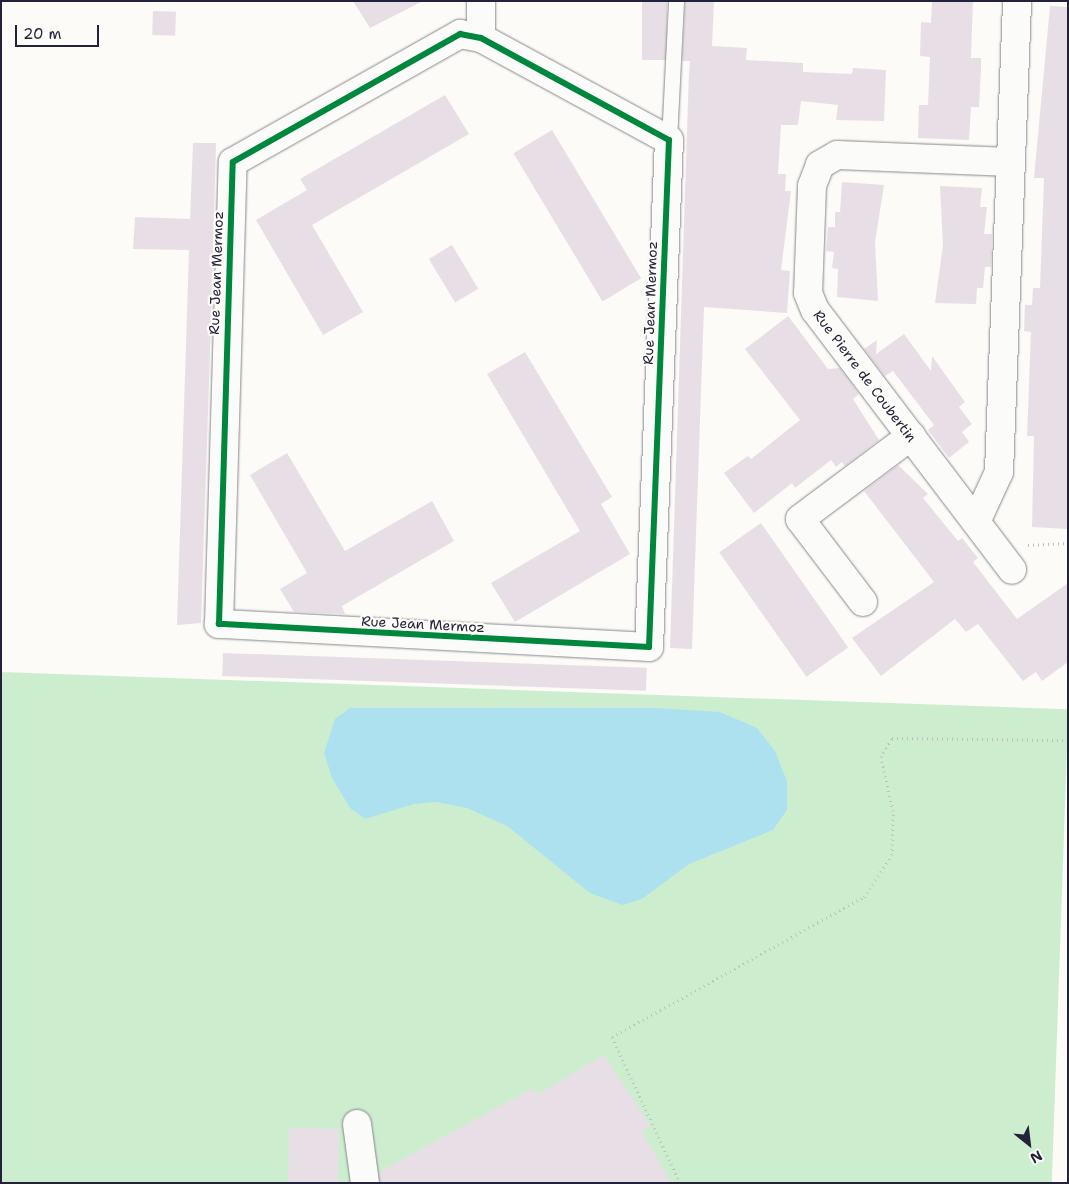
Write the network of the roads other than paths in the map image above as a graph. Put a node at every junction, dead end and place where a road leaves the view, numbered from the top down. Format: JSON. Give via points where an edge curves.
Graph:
{"nodes":[{"id":1,"x":481,"y":1,"type":"edge"},
{"id":2,"x":676,"y":1,"type":"edge"},
{"id":3,"x":1017,"y":1,"type":"edge"},
{"id":4,"x":480,"y":38,"type":"junction"},
{"id":5,"x":669,"y":140,"type":"junction"},
{"id":6,"x":1010,"y":162,"type":"junction"},
{"id":7,"x":910,"y":436,"type":"junction"},
{"id":8,"x":976,"y":522,"type":"junction"},
{"id":9,"x":1007,"y":562,"type":"road end"},
{"id":10,"x":863,"y":602,"type":"dead end"},
{"id":11,"x":357,"y":1124,"type":"dead end"},
{"id":12,"x":365,"y":1183,"type":"edge"}],
"edges":[{"from":1,"to":4,"type":"street"},
{"from":2,"to":5,"type":"lane"},
{"from":3,"to":6,"type":"street"},
{"from":4,"to":5,"type":"street","name":"Rue Jean Mermoz"},
{"from":4,"to":5,"type":"street","name":"Rue Jean Mermoz","via":[[460,34],[233,162],[219,624],[649,647]]},
{"from":6,"to":7,"type":"street","name":"Rue Pierre de Coubertin","via":[[837,155],[820,165],[812,186],[808,293],[814,310]]},
{"from":6,"to":8,"type":"street","via":[[999,472]]},
{"from":7,"to":8,"type":"street","name":"Rue Pierre de Coubertin"},
{"from":7,"to":10,"type":"street","via":[[800,519]]},
{"from":8,"to":9,"type":"street","name":"Rue Pierre de Coubertin"},
{"from":11,"to":12,"type":"street"}]}
